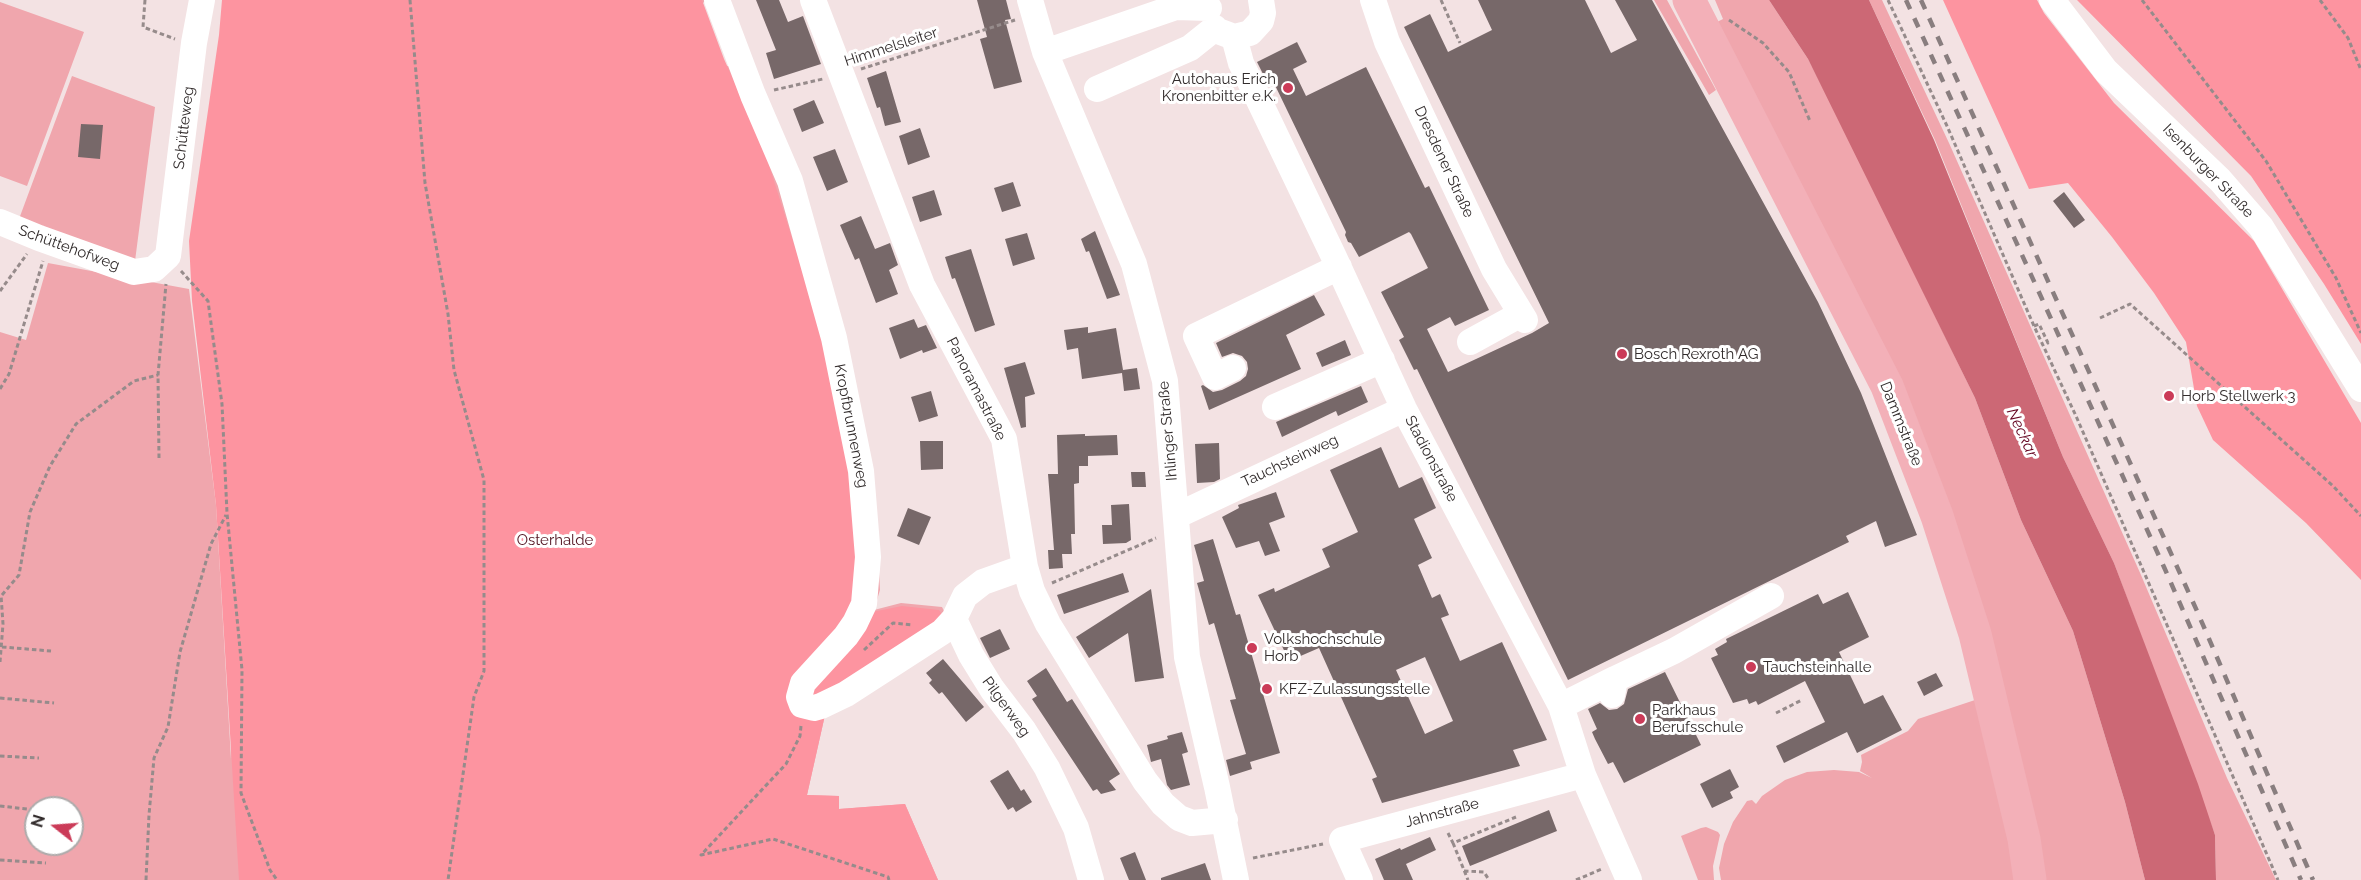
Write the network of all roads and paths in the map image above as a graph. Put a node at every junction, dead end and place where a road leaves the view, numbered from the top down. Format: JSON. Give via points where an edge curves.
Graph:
{"nodes":[{"id":1,"x":145,"y":0,"type":"edge"},
{"id":2,"x":202,"y":0,"type":"edge"},
{"id":3,"x":410,"y":0,"type":"edge"},
{"id":4,"x":717,"y":0,"type":"edge"},
{"id":5,"x":813,"y":0,"type":"edge"},
{"id":6,"x":1261,"y":0,"type":"edge"},
{"id":7,"x":1373,"y":0,"type":"edge"},
{"id":8,"x":1441,"y":0,"type":"edge"},
{"id":9,"x":1689,"y":0,"type":"edge"},
{"id":10,"x":1888,"y":0,"type":"edge"},
{"id":11,"x":2052,"y":0,"type":"edge"},
{"id":12,"x":2142,"y":0,"type":"edge"},
{"id":13,"x":2320,"y":0,"type":"edge"},
{"id":14,"x":1032,"y":7,"type":"edge"},
{"id":15,"x":1725,"y":17,"type":"dead end"},
{"id":16,"x":1217,"y":18,"type":"edge"},
{"id":17,"x":194,"y":43,"type":"junction"},
{"id":18,"x":1460,"y":43,"type":"dead end"},
{"id":19,"x":1045,"y":51,"type":"junction"},
{"id":20,"x":2361,"y":70,"type":"edge"},
{"id":21,"x":843,"y":75,"type":"junction"},
{"id":22,"x":1097,"y":89,"type":"dead end"},
{"id":23,"x":753,"y":95,"type":"junction"},
{"id":24,"x":1810,"y":122,"type":"dead end"},
{"id":25,"x":0,"y":222,"type":"edge"},
{"id":26,"x":39,"y":238,"type":"junction"},
{"id":27,"x":168,"y":256,"type":"junction"},
{"id":28,"x":1339,"y":267,"type":"junction"},
{"id":29,"x":0,"y":291,"type":"edge"},
{"id":30,"x":2100,"y":318,"type":"dead end"},
{"id":31,"x":2034,"y":326,"type":"junction"},
{"id":32,"x":2361,"y":333,"type":"edge"},
{"id":33,"x":2050,"y":341,"type":"dead end"},
{"id":34,"x":1470,"y":342,"type":"dead end"},
{"id":35,"x":1382,"y":360,"type":"junction"},
{"id":36,"x":1233,"y":368,"type":"dead end"},
{"id":37,"x":158,"y":375,"type":"junction"},
{"id":38,"x":0,"y":389,"type":"edge"},
{"id":39,"x":2361,"y":389,"type":"edge"},
{"id":40,"x":1275,"y":407,"type":"dead end"},
{"id":41,"x":1404,"y":409,"type":"junction"},
{"id":42,"x":159,"y":458,"type":"dead end"},
{"id":43,"x":227,"y":513,"type":"junction"},
{"id":44,"x":2361,"y":516,"type":"edge"},
{"id":45,"x":1176,"y":517,"type":"junction"},
{"id":46,"x":1025,"y":567,"type":"junction"},
{"id":47,"x":1032,"y":591,"type":"junction"},
{"id":48,"x":1,"y":595,"type":"edge"},
{"id":49,"x":1771,"y":596,"type":"dead end"},
{"id":50,"x":954,"y":620,"type":"junction"},
{"id":51,"x":915,"y":625,"type":"dead end"},
{"id":52,"x":874,"y":633,"type":"dead end"},
{"id":53,"x":1,"y":646,"type":"edge"},
{"id":54,"x":51,"y":651,"type":"dead end"},
{"id":55,"x":0,"y":662,"type":"edge"},
{"id":56,"x":0,"y":698,"type":"edge"},
{"id":57,"x":1802,"y":700,"type":"dead end"},
{"id":58,"x":54,"y":703,"type":"dead end"},
{"id":59,"x":802,"y":705,"type":"junction"},
{"id":60,"x":1561,"y":706,"type":"junction"},
{"id":61,"x":1776,"y":712,"type":"dead end"},
{"id":62,"x":0,"y":756,"type":"edge"},
{"id":63,"x":39,"y":758,"type":"dead end"},
{"id":64,"x":1583,"y":775,"type":"junction"},
{"id":65,"x":0,"y":806,"type":"edge"},
{"id":66,"x":24,"y":809,"type":"edge"},
{"id":67,"x":1225,"y":820,"type":"junction"},
{"id":68,"x":1342,"y":840,"type":"junction"},
{"id":69,"x":1452,"y":843,"type":"dead end"},
{"id":70,"x":0,"y":860,"type":"edge"},
{"id":71,"x":46,"y":863,"type":"dead end"},
{"id":72,"x":1464,"y":871,"type":"junction"},
{"id":73,"x":1625,"y":871,"type":"edge"},
{"id":74,"x":1234,"y":872,"type":"edge"},
{"id":75,"x":1583,"y":879,"type":"edge"},
{"id":76,"x":146,"y":880,"type":"edge"},
{"id":77,"x":278,"y":880,"type":"edge"},
{"id":78,"x":448,"y":880,"type":"edge"},
{"id":79,"x":889,"y":880,"type":"edge"},
{"id":80,"x":1091,"y":880,"type":"edge"},
{"id":81,"x":1360,"y":880,"type":"edge"},
{"id":82,"x":1468,"y":880,"type":"edge"},
{"id":83,"x":1490,"y":880,"type":"edge"},
{"id":84,"x":1576,"y":880,"type":"edge"},
{"id":85,"x":2030,"y":880,"type":"edge"},
{"id":86,"x":2278,"y":880,"type":"edge"}],
"edges":[{"from":1,"to":17,"type":"path","via":[[143,27],[171,39]]},
{"from":2,"to":17,"type":"street","name":"Schütteweg"},
{"from":3,"to":78,"type":"path","via":[[425,183],[454,370],[484,480],[484,671],[474,697]]},
{"from":4,"to":23,"type":"street","name":"Kropfbrunnenweg"},
{"from":5,"to":21,"type":"street","name":"Panoramastraße"},
{"from":6,"to":16,"type":"street","via":[[1263,13],[1250,33]]},
{"from":7,"to":34,"type":"street","name":"Dresdener Straße","via":[[1387,42],[1494,269],[1523,317]]},
{"from":8,"to":18,"type":"path"},
{"from":9,"to":85,"type":"main road","name":"Dammstraße","via":[[1891,397],[1937,516],[1975,634],[2024,839]]},
{"from":10,"to":31,"type":"path"},
{"from":11,"to":39,"type":"street","name":"Isenburger Straße","via":[[2106,71],[2207,166],[2261,227]]},
{"from":12,"to":32,"type":"path","via":[[2266,161],[2336,278]]},
{"from":13,"to":20,"type":"path","via":[[2348,38]]},
{"from":14,"to":19,"type":"street","name":"Ihlinger Straße"},
{"from":14,"to":21,"type":"path","name":"Himmelsleiter"},
{"from":15,"to":24,"type":"path","via":[[1763,43],[1789,72]]},
{"from":16,"to":19,"type":"street","via":[[1176,7]]},
{"from":16,"to":22,"type":"street","via":[[1190,48]]},
{"from":16,"to":28,"type":"street","name":"Stadionstraße"},
{"from":17,"to":27,"type":"street","name":"Schütteweg"},
{"from":19,"to":45,"type":"street","name":"Ihlinger Straße","via":[[1134,264],[1165,381]]},
{"from":21,"to":23,"type":"path","name":"Himmelsleiter"},
{"from":21,"to":46,"type":"street","name":"Panoramastraße","via":[[922,285],[1004,440]]},
{"from":23,"to":59,"type":"street","name":"Kropfbrunnenweg","via":[[790,181],[834,338],[861,471],[868,557],[864,604],[846,636],[803,683],[799,697]]},
{"from":25,"to":26,"type":"street","name":"Schüttehofweg"},
{"from":26,"to":27,"type":"street","name":"Schüttehofweg","via":[[134,272],[154,269]]},
{"from":26,"to":29,"type":"path"},
{"from":26,"to":38,"type":"path","via":[[43,263],[9,374]]},
{"from":27,"to":37,"type":"path"},
{"from":27,"to":43,"type":"path","via":[[208,301],[222,404]]},
{"from":28,"to":35,"type":"street","name":"Stadionstraße"},
{"from":28,"to":36,"type":"street","via":[[1196,336],[1215,377]]},
{"from":30,"to":44,"type":"path","via":[[2130,304]]},
{"from":31,"to":33,"type":"path","via":[[2039,324]]},
{"from":31,"to":86,"type":"path"},
{"from":35,"to":40,"type":"street"},
{"from":35,"to":41,"type":"street","name":"Stadionstraße"},
{"from":37,"to":42,"type":"path"},
{"from":37,"to":48,"type":"path","via":[[134,381],[75,424],[50,466],[30,512],[19,574]]},
{"from":41,"to":45,"type":"street","name":"Tauchsteinweg"},
{"from":41,"to":60,"type":"street","name":"Stadionstraße"},
{"from":43,"to":76,"type":"path","via":[[211,544],[180,652],[168,727],[154,758]]},
{"from":43,"to":77,"type":"path","via":[[242,670],[241,793],[270,870]]},
{"from":45,"to":47,"type":"path","via":[[1156,538]]},
{"from":45,"to":67,"type":"street","name":"Ihlinger Straße","via":[[1187,657]]},
{"from":46,"to":47,"type":"street","name":"Panoramastraße"},
{"from":46,"to":50,"type":"street","via":[[982,582],[965,596]]},
{"from":47,"to":67,"type":"street","name":"Panoramastraße","via":[[1048,624],[1163,804],[1192,823]]},
{"from":48,"to":53,"type":"path"},
{"from":49,"to":60,"type":"street","via":[[1614,687]]},
{"from":50,"to":59,"type":"street","via":[[942,632],[831,702],[814,708]]},
{"from":50,"to":80,"type":"street","name":"Pilgerweg","via":[[981,672],[1047,768],[1076,828]]},
{"from":51,"to":52,"type":"path","via":[[893,623],[863,650]]},
{"from":53,"to":54,"type":"path"},
{"from":53,"to":55,"type":"path"},
{"from":56,"to":58,"type":"path"},
{"from":57,"to":61,"type":"path"},
{"from":59,"to":79,"type":"path","via":[[800,736],[786,764],[701,855],[773,839]]},
{"from":60,"to":64,"type":"street","name":"Stadionstraße"},
{"from":62,"to":63,"type":"path"},
{"from":64,"to":68,"type":"street","name":"Jahnstraße"},
{"from":64,"to":73,"type":"street","name":"Stadionstraße"},
{"from":65,"to":66,"type":"path"},
{"from":67,"to":74,"type":"street","name":"Ihlinger Straße"},
{"from":68,"to":74,"type":"path"},
{"from":68,"to":81,"type":"street"},
{"from":69,"to":72,"type":"path"},
{"from":70,"to":71,"type":"path"},
{"from":72,"to":82,"type":"path"},
{"from":72,"to":83,"type":"path","via":[[1484,872]]},
{"from":73,"to":75,"type":"path"},
{"from":75,"to":84,"type":"path"}]}
